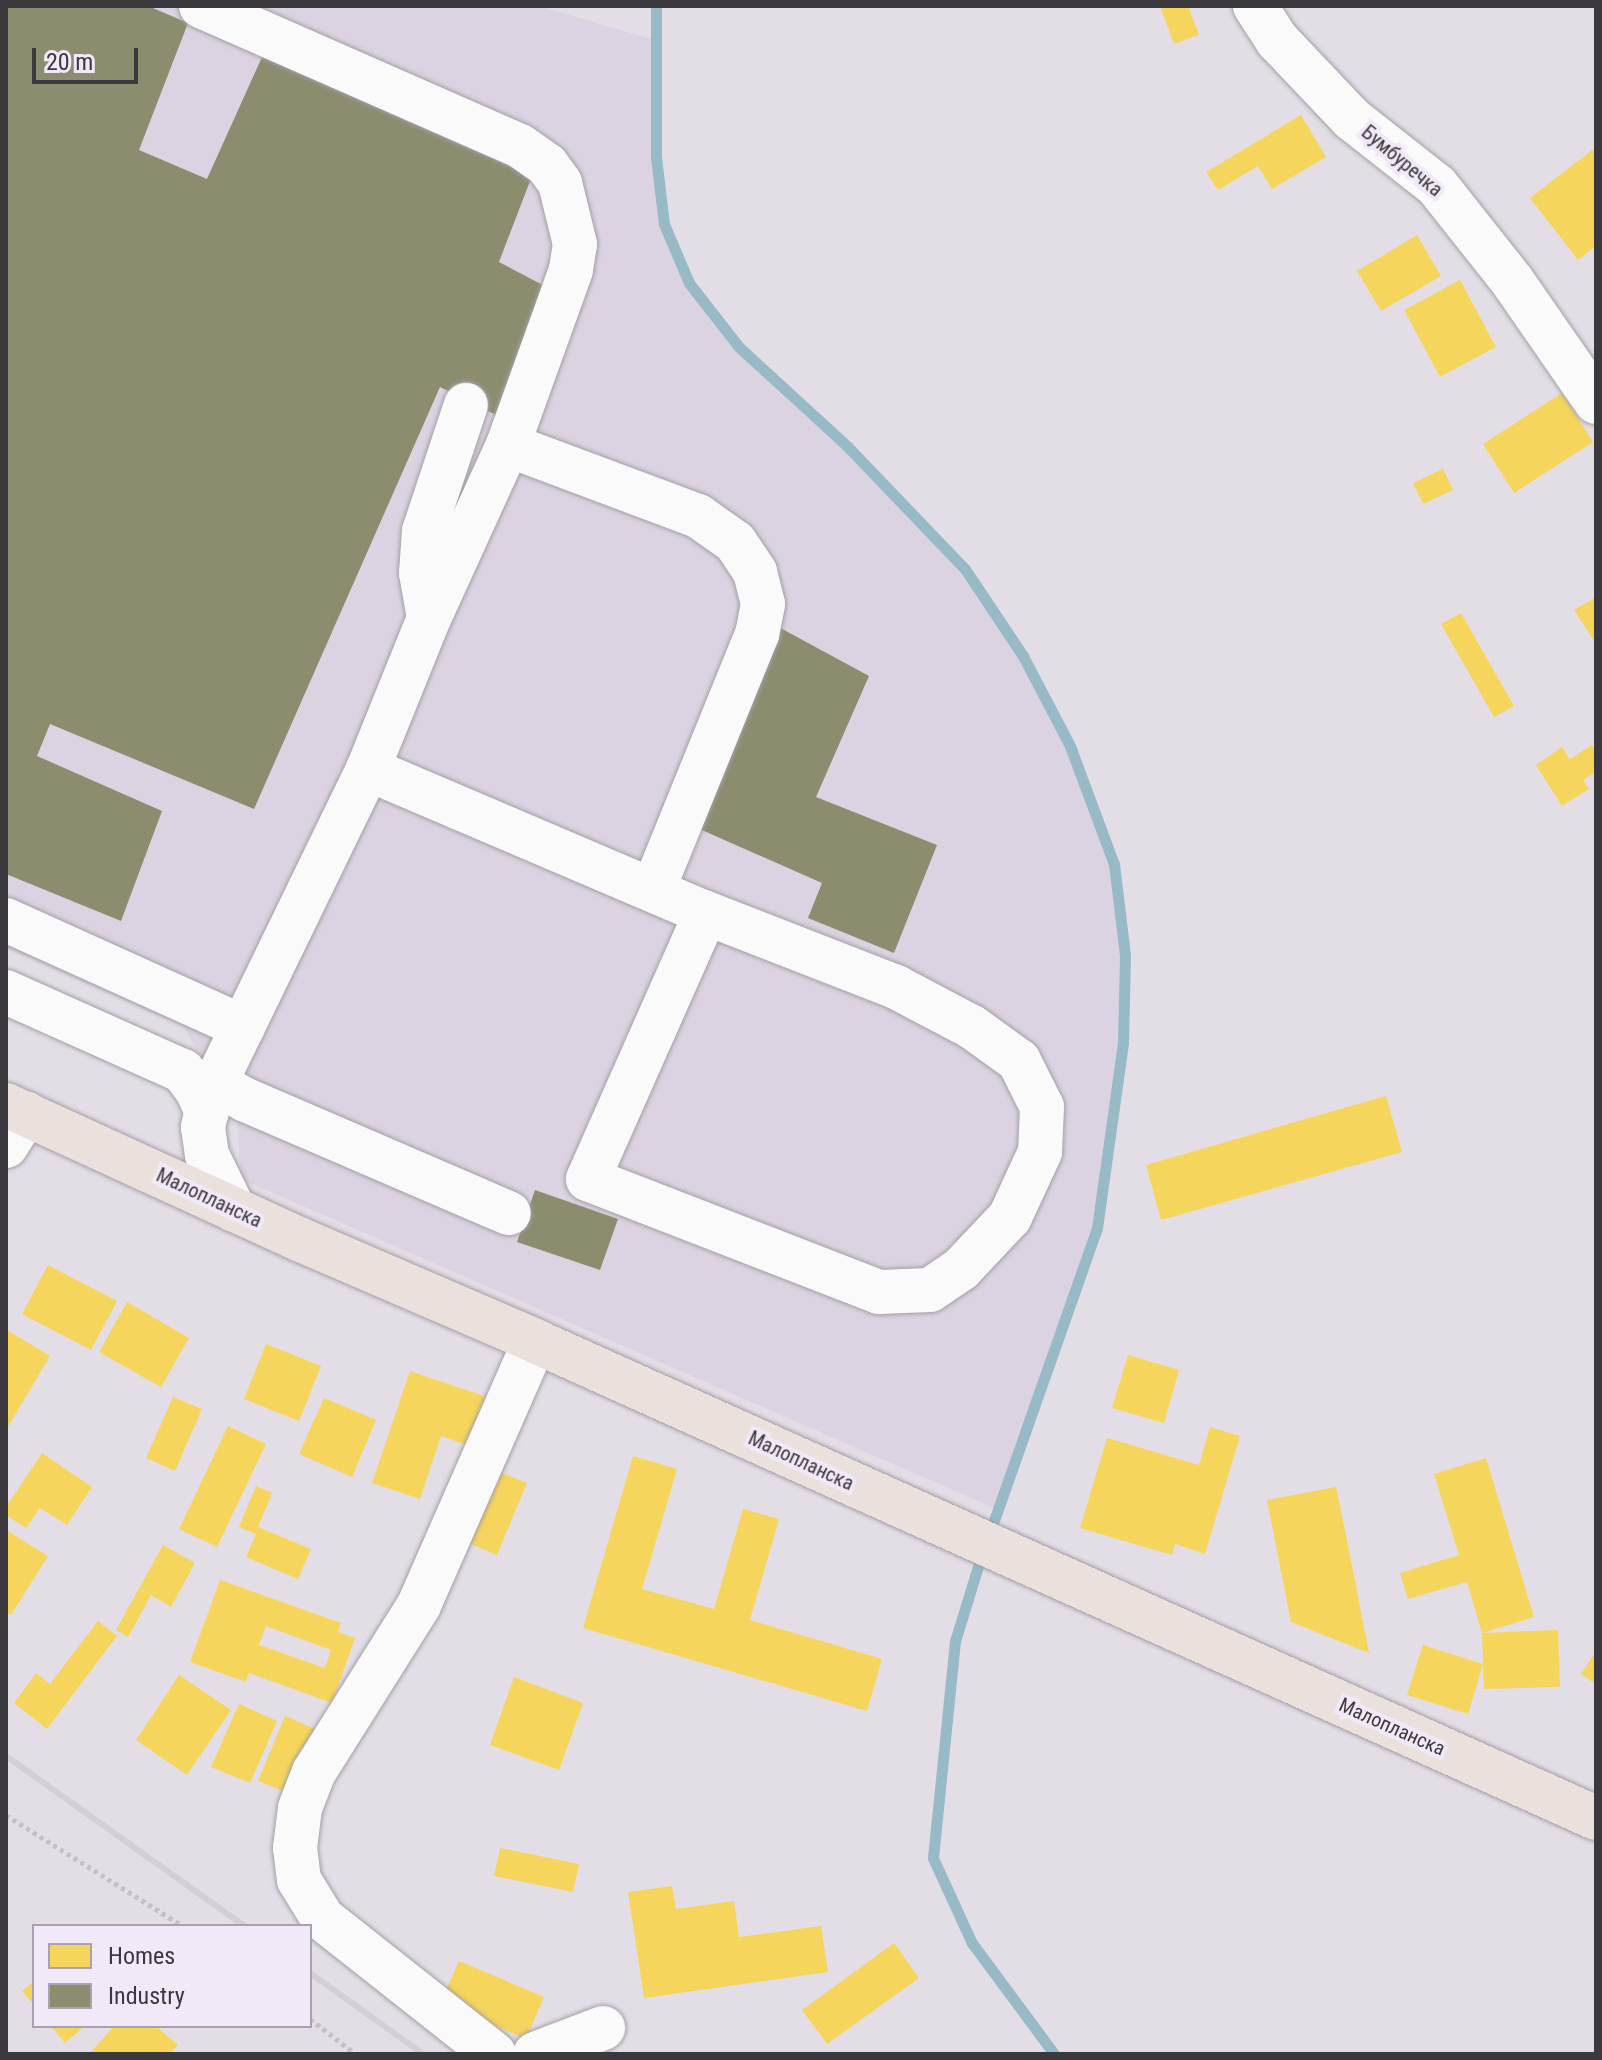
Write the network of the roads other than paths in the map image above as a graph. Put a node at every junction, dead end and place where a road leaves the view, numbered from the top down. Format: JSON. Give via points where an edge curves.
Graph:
{"nodes":[{"id":1,"x":201,"y":6,"type":"edge"},
{"id":2,"x":1255,"y":6,"type":"edge"},
{"id":3,"x":1596,"y":402,"type":"edge"},
{"id":4,"x":466,"y":405,"type":"dead end"},
{"id":5,"x":508,"y":445,"type":"junction"},
{"id":6,"x":429,"y":618,"type":"junction"},
{"id":7,"x":368,"y":769,"type":"junction"},
{"id":8,"x":654,"y":888,"type":"junction"},
{"id":9,"x":706,"y":913,"type":"junction"},
{"id":10,"x":6,"y":920,"type":"edge"},
{"id":11,"x":6,"y":992,"type":"edge"},
{"id":12,"x":243,"y":1027,"type":"junction"},
{"id":13,"x":211,"y":1098,"type":"junction"},
{"id":14,"x":13,"y":1121,"type":"edge"},
{"id":15,"x":234,"y":1210,"type":"junction"},
{"id":16,"x":509,"y":1213,"type":"dead end"},
{"id":17,"x":535,"y":1341,"type":"junction"},
{"id":18,"x":1596,"y":1818,"type":"edge"},
{"id":19,"x":603,"y":2028,"type":"dead end"},
{"id":20,"x":494,"y":2054,"type":"edge"},
{"id":21,"x":535,"y":2054,"type":"edge"}],
"edges":[{"from":1,"to":5,"type":"street","via":[[520,146],[547,165],[567,200],[575,244],[571,270]]},
{"from":2,"to":3,"type":"street","name":"Бумбуречка","via":[[1277,40],[1352,119],[1437,186],[1513,282]]},
{"from":4,"to":6,"type":"street","via":[[424,531],[421,573]]},
{"from":5,"to":6,"type":"street"},
{"from":5,"to":8,"type":"street","via":[[698,516],[735,542],[755,572],[763,604],[757,634]]},
{"from":6,"to":7,"type":"street"},
{"from":7,"to":8,"type":"street"},
{"from":7,"to":12,"type":"street"},
{"from":8,"to":9,"type":"street"},
{"from":9,"to":9,"type":"street","via":[[896,987],[972,1027],[1019,1061],[1042,1107],[1040,1152],[1010,1217],[961,1269],[930,1290],[879,1292],[588,1179]]},
{"from":10,"to":12,"type":"street"},
{"from":11,"to":13,"type":"street","via":[[183,1071],[198,1092]]},
{"from":12,"to":13,"type":"street"},
{"from":13,"to":15,"type":"street","via":[[203,1127],[207,1155]]},
{"from":13,"to":16,"type":"street","via":[[246,1100]]},
{"from":14,"to":15,"type":"main road","name":"Малопланска"},
{"from":15,"to":17,"type":"main road","name":"Малопланска"},
{"from":17,"to":18,"type":"main road","name":"Малопланска"},
{"from":17,"to":20,"type":"street","via":[[419,1605],[314,1772],[300,1808],[295,1848],[299,1880],[323,1919]]},
{"from":19,"to":21,"type":"street"}]}
